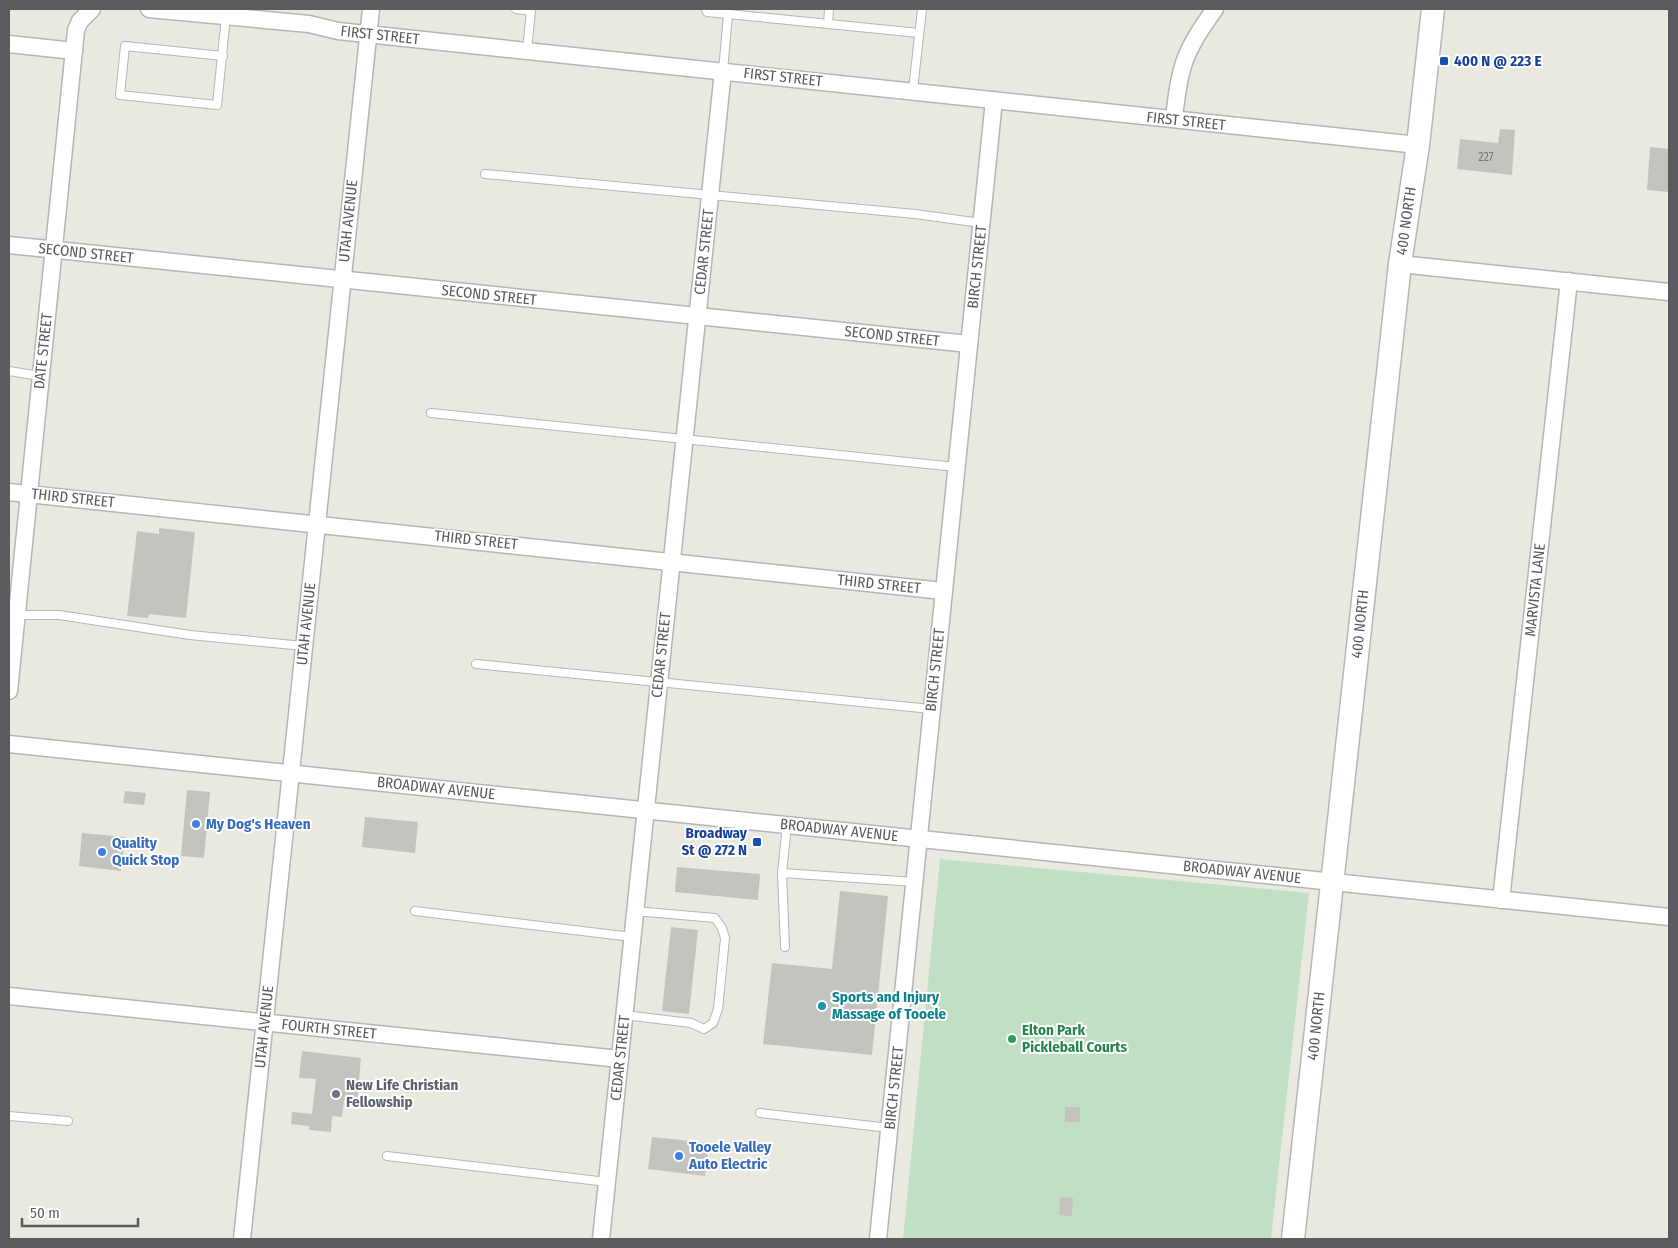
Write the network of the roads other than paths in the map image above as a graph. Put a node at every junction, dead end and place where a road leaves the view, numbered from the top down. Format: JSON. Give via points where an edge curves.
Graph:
{"nodes":[{"id":1,"x":149,"y":9,"type":"edge"},
{"id":2,"x":371,"y":9,"type":"edge"},
{"id":3,"x":516,"y":9,"type":"edge"},
{"id":4,"x":706,"y":9,"type":"edge"},
{"id":5,"x":829,"y":9,"type":"edge"},
{"id":6,"x":922,"y":9,"type":"edge"},
{"id":7,"x":1215,"y":9,"type":"edge"},
{"id":8,"x":1433,"y":9,"type":"edge"},
{"id":9,"x":531,"y":10,"type":"edge"},
{"id":10,"x":89,"y":11,"type":"edge"},
{"id":11,"x":728,"y":14,"type":"junction"},
{"id":12,"x":226,"y":16,"type":"junction"},
{"id":13,"x":828,"y":24,"type":"junction"},
{"id":14,"x":919,"y":33,"type":"junction"},
{"id":15,"x":368,"y":34,"type":"junction"},
{"id":16,"x":9,"y":44,"type":"edge"},
{"id":17,"x":527,"y":50,"type":"junction"},
{"id":18,"x":74,"y":51,"type":"junction"},
{"id":19,"x":223,"y":56,"type":"junction"},
{"id":20,"x":723,"y":71,"type":"junction"},
{"id":21,"x":913,"y":90,"type":"junction"},
{"id":22,"x":994,"y":100,"type":"junction"},
{"id":23,"x":1174,"y":119,"type":"junction"},
{"id":24,"x":1418,"y":145,"type":"junction"},
{"id":25,"x":486,"y":174,"type":"dead end"},
{"id":26,"x":710,"y":194,"type":"junction"},
{"id":27,"x":981,"y":223,"type":"junction"},
{"id":28,"x":9,"y":245,"type":"edge"},
{"id":29,"x":53,"y":250,"type":"junction"},
{"id":30,"x":1400,"y":264,"type":"junction"},
{"id":31,"x":342,"y":280,"type":"junction"},
{"id":32,"x":1569,"y":281,"type":"junction"},
{"id":33,"x":1669,"y":292,"type":"edge"},
{"id":34,"x":697,"y":316,"type":"junction"},
{"id":35,"x":969,"y":344,"type":"junction"},
{"id":36,"x":9,"y":371,"type":"edge"},
{"id":37,"x":40,"y":376,"type":"junction"},
{"id":38,"x":431,"y":413,"type":"dead end"},
{"id":39,"x":684,"y":440,"type":"junction"},
{"id":40,"x":956,"y":467,"type":"junction"},
{"id":41,"x":9,"y":492,"type":"edge"},
{"id":42,"x":28,"y":494,"type":"junction"},
{"id":43,"x":317,"y":524,"type":"junction"},
{"id":44,"x":671,"y":560,"type":"junction"},
{"id":45,"x":943,"y":591,"type":"junction"},
{"id":46,"x":13,"y":615,"type":"edge"},
{"id":47,"x":304,"y":646,"type":"junction"},
{"id":48,"x":476,"y":664,"type":"dead end"},
{"id":49,"x":658,"y":682,"type":"junction"},
{"id":50,"x":9,"y":691,"type":"edge"},
{"id":51,"x":931,"y":709,"type":"junction"},
{"id":52,"x":9,"y":744,"type":"edge"},
{"id":53,"x":291,"y":773,"type":"junction"},
{"id":54,"x":646,"y":810,"type":"junction"},
{"id":55,"x":787,"y":825,"type":"junction"},
{"id":56,"x":918,"y":838,"type":"junction"},
{"id":57,"x":782,"y":873,"type":"junction"},
{"id":58,"x":915,"y":882,"type":"junction"},
{"id":59,"x":1331,"y":882,"type":"junction"},
{"id":60,"x":1501,"y":900,"type":"junction"},
{"id":61,"x":635,"y":910,"type":"junction"},
{"id":62,"x":415,"y":911,"type":"dead end"},
{"id":63,"x":1669,"y":917,"type":"edge"},
{"id":64,"x":632,"y":937,"type":"junction"},
{"id":65,"x":785,"y":947,"type":"dead end"},
{"id":66,"x":9,"y":996,"type":"edge"},
{"id":67,"x":624,"y":1015,"type":"junction"},
{"id":68,"x":264,"y":1022,"type":"junction"},
{"id":69,"x":620,"y":1059,"type":"junction"},
{"id":70,"x":760,"y":1113,"type":"dead end"},
{"id":71,"x":9,"y":1116,"type":"edge"},
{"id":72,"x":68,"y":1121,"type":"dead end"},
{"id":73,"x":889,"y":1128,"type":"junction"},
{"id":74,"x":387,"y":1156,"type":"dead end"},
{"id":75,"x":607,"y":1182,"type":"junction"},
{"id":76,"x":242,"y":1239,"type":"edge"},
{"id":77,"x":601,"y":1239,"type":"edge"},
{"id":78,"x":878,"y":1239,"type":"edge"},
{"id":79,"x":1292,"y":1239,"type":"edge"}],
"edges":[{"from":1,"to":12,"type":"street","name":"FIRST STREET"},
{"from":2,"to":15,"type":"street","name":"UTAH AVENUE"},
{"from":3,"to":9,"type":"lane"},
{"from":4,"to":11,"type":"lane","via":[[707,12]]},
{"from":5,"to":13,"type":"lane"},
{"from":6,"to":14,"type":"lane"},
{"from":7,"to":23,"type":"street","via":[[1185,54],[1178,80]]},
{"from":8,"to":24,"type":"street","name":"400 NORTH"},
{"from":9,"to":17,"type":"lane"},
{"from":10,"to":18,"type":"street","name":"DATE STREET","via":[[76,30]]},
{"from":11,"to":13,"type":"lane"},
{"from":11,"to":20,"type":"lane"},
{"from":12,"to":15,"type":"street","name":"FIRST STREET"},
{"from":12,"to":19,"type":"lane"},
{"from":13,"to":14,"type":"lane"},
{"from":14,"to":21,"type":"lane"},
{"from":15,"to":17,"type":"street","name":"FIRST STREET"},
{"from":15,"to":31,"type":"street","name":"UTAH AVENUE"},
{"from":16,"to":18,"type":"street"},
{"from":17,"to":20,"type":"street","name":"FIRST STREET"},
{"from":18,"to":29,"type":"street","name":"DATE STREET"},
{"from":19,"to":19,"type":"lane","via":[[216,105],[120,95],[125,46]]},
{"from":20,"to":21,"type":"street","name":"FIRST STREET"},
{"from":20,"to":26,"type":"street","name":"CEDAR STREET"},
{"from":21,"to":22,"type":"street","name":"FIRST STREET"},
{"from":22,"to":23,"type":"street","name":"FIRST STREET"},
{"from":22,"to":27,"type":"street","name":"BIRCH STREET"},
{"from":23,"to":24,"type":"street","name":"FIRST STREET"},
{"from":24,"to":30,"type":"street","name":"400 NORTH"},
{"from":25,"to":26,"type":"lane"},
{"from":26,"to":27,"type":"lane"},
{"from":26,"to":34,"type":"street","name":"CEDAR STREET"},
{"from":27,"to":35,"type":"street","name":"BIRCH STREET"},
{"from":28,"to":29,"type":"street","name":"SECOND STREET"},
{"from":29,"to":31,"type":"street","name":"SECOND STREET"},
{"from":29,"to":37,"type":"street","name":"DATE STREET"},
{"from":30,"to":32,"type":"street"},
{"from":30,"to":59,"type":"street","name":"400 NORTH"},
{"from":31,"to":34,"type":"street","name":"SECOND STREET"},
{"from":31,"to":43,"type":"street","name":"UTAH AVENUE"},
{"from":32,"to":33,"type":"street"},
{"from":32,"to":60,"type":"street","name":"MARVISTA LANE"},
{"from":34,"to":35,"type":"street","name":"SECOND STREET"},
{"from":34,"to":39,"type":"street","name":"CEDAR STREET"},
{"from":35,"to":40,"type":"street","name":"BIRCH STREET"},
{"from":36,"to":37,"type":"lane"},
{"from":37,"to":42,"type":"street","name":"DATE STREET"},
{"from":38,"to":39,"type":"lane"},
{"from":39,"to":40,"type":"lane"},
{"from":39,"to":44,"type":"street","name":"CEDAR STREET"},
{"from":40,"to":45,"type":"street","name":"BIRCH STREET"},
{"from":41,"to":42,"type":"street","name":"THIRD STREET"},
{"from":42,"to":43,"type":"street","name":"THIRD STREET"},
{"from":42,"to":46,"type":"street","name":"DATE STREET"},
{"from":43,"to":44,"type":"street","name":"THIRD STREET"},
{"from":43,"to":47,"type":"street","name":"UTAH AVENUE"},
{"from":44,"to":45,"type":"street","name":"THIRD STREET"},
{"from":44,"to":49,"type":"street","name":"CEDAR STREET"},
{"from":45,"to":51,"type":"street","name":"BIRCH STREET"},
{"from":46,"to":47,"type":"lane","via":[[59,615],[190,635]]},
{"from":46,"to":50,"type":"street","name":"DATE STREET"},
{"from":47,"to":53,"type":"street","name":"UTAH AVENUE"},
{"from":48,"to":49,"type":"lane"},
{"from":49,"to":51,"type":"lane"},
{"from":49,"to":54,"type":"street","name":"CEDAR STREET"},
{"from":51,"to":56,"type":"street","name":"BIRCH STREET"},
{"from":52,"to":53,"type":"street","name":"BROADWAY AVENUE"},
{"from":53,"to":54,"type":"street","name":"BROADWAY AVENUE"},
{"from":53,"to":68,"type":"street","name":"UTAH AVENUE"},
{"from":54,"to":55,"type":"street","name":"BROADWAY AVENUE"},
{"from":54,"to":61,"type":"street","name":"CEDAR STREET"},
{"from":55,"to":56,"type":"street","name":"BROADWAY AVENUE"},
{"from":55,"to":57,"type":"lane"},
{"from":56,"to":58,"type":"street","name":"BIRCH STREET"},
{"from":56,"to":59,"type":"street","name":"BROADWAY AVENUE"},
{"from":57,"to":58,"type":"lane"},
{"from":57,"to":65,"type":"lane"},
{"from":58,"to":73,"type":"street","name":"BIRCH STREET"},
{"from":59,"to":60,"type":"street","name":"BROADWAY AVENUE"},
{"from":59,"to":79,"type":"street","name":"400 NORTH"},
{"from":60,"to":63,"type":"street","name":"BROADWAY AVENUE"},
{"from":61,"to":64,"type":"street","name":"CEDAR STREET"},
{"from":61,"to":67,"type":"lane","via":[[715,918],[725,938],[718,1009],[713,1023],[704,1030],[691,1023]]},
{"from":62,"to":64,"type":"lane"},
{"from":64,"to":67,"type":"street","name":"CEDAR STREET"},
{"from":66,"to":68,"type":"street","name":"FOURTH STREET"},
{"from":67,"to":69,"type":"street","name":"CEDAR STREET"},
{"from":68,"to":69,"type":"street","name":"FOURTH STREET"},
{"from":68,"to":76,"type":"street","name":"UTAH AVENUE"},
{"from":69,"to":75,"type":"street","name":"CEDAR STREET"},
{"from":70,"to":73,"type":"lane"},
{"from":71,"to":72,"type":"lane"},
{"from":73,"to":78,"type":"street","name":"BIRCH STREET"},
{"from":74,"to":75,"type":"lane"},
{"from":75,"to":77,"type":"street","name":"CEDAR STREET"}]}
